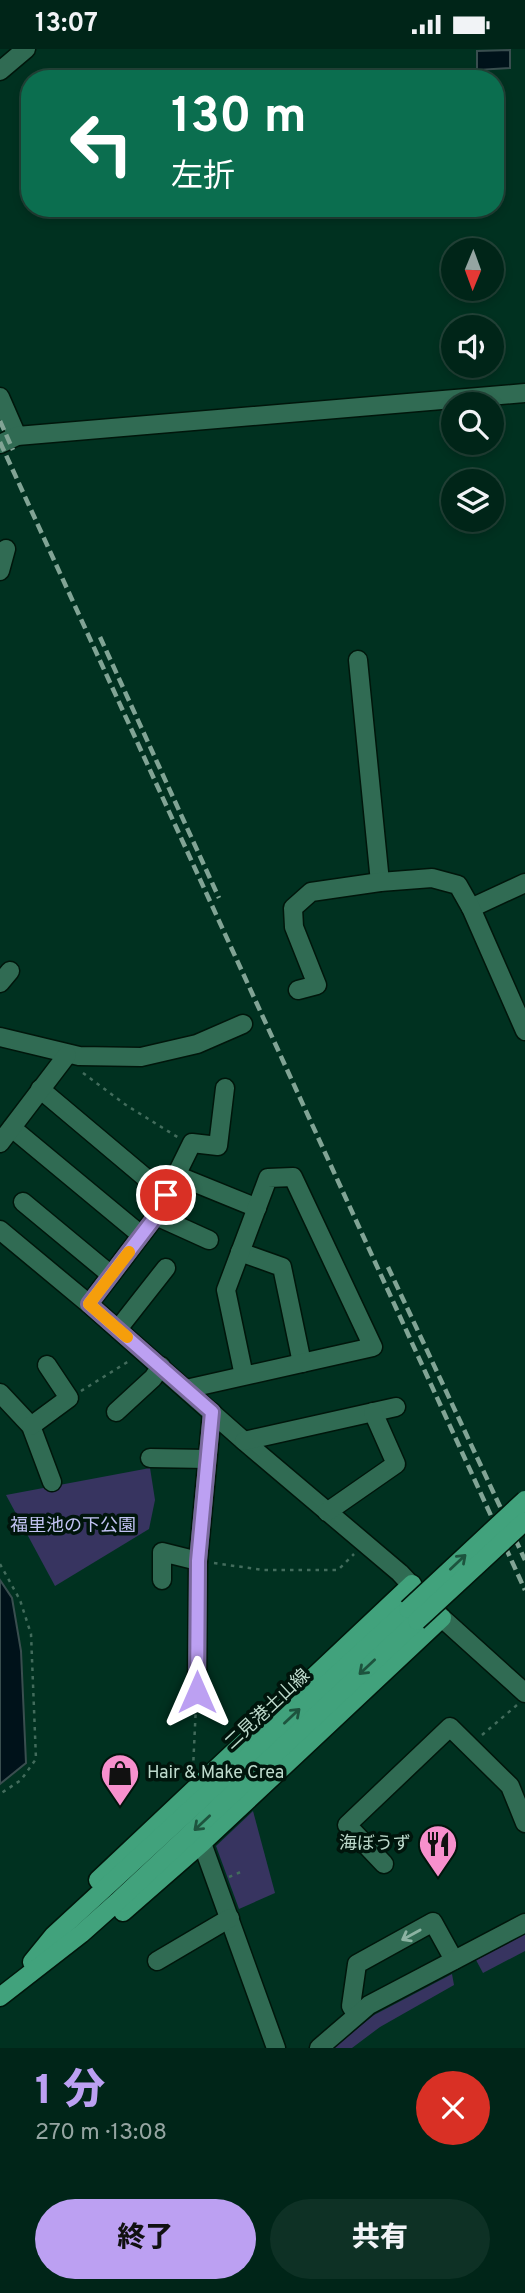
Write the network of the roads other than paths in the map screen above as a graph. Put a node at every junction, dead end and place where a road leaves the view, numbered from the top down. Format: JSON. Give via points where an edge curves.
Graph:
{"nodes":[{"id":1,"x":26,"y":49,"type":"edge"},
{"id":2,"x":0,"y":71,"type":"edge"},
{"id":3,"x":525,"y":393,"type":"edge"},
{"id":4,"x":0,"y":397,"type":"edge"},
{"id":5,"x":17,"y":436,"type":"junction"},
{"id":6,"x":0,"y":444,"type":"edge"},
{"id":7,"x":6,"y":549,"type":"dead end"},
{"id":8,"x":0,"y":572,"type":"edge"},
{"id":9,"x":358,"y":660,"type":"dead end"},
{"id":10,"x":380,"y":882,"type":"junction"},
{"id":11,"x":525,"y":883,"type":"edge"},
{"id":12,"x":471,"y":908,"type":"junction"},
{"id":13,"x":298,"y":990,"type":"dead end"},
{"id":14,"x":243,"y":1024,"type":"dead end"},
{"id":15,"x":525,"y":1031,"type":"edge"},
{"id":16,"x":0,"y":1037,"type":"edge"},
{"id":17,"x":65,"y":1057,"type":"junction"},
{"id":18,"x":225,"y":1088,"type":"dead end"},
{"id":19,"x":40,"y":1089,"type":"junction"},
{"id":20,"x":12,"y":1128,"type":"junction"},
{"id":21,"x":0,"y":1143,"type":"edge"},
{"id":22,"x":176,"y":1175,"type":"junction"},
{"id":23,"x":166,"y":1195,"type":"junction"},
{"id":24,"x":23,"y":1202,"type":"dead end"},
{"id":25,"x":257,"y":1208,"type":"junction"},
{"id":26,"x":156,"y":1216,"type":"junction"},
{"id":27,"x":0,"y":1230,"type":"edge"},
{"id":28,"x":141,"y":1235,"type":"junction"},
{"id":29,"x":209,"y":1240,"type":"dead end"},
{"id":30,"x":240,"y":1252,"type":"junction"},
{"id":31,"x":166,"y":1268,"type":"dead end"},
{"id":32,"x":111,"y":1275,"type":"junction"},
{"id":33,"x":89,"y":1304,"type":"junction"},
{"id":34,"x":118,"y":1329,"type":"junction"},
{"id":35,"x":302,"y":1363,"type":"junction"},
{"id":36,"x":47,"y":1365,"type":"dead end"},
{"id":37,"x":161,"y":1366,"type":"junction"},
{"id":38,"x":244,"y":1376,"type":"junction"},
{"id":39,"x":186,"y":1389,"type":"junction"},
{"id":40,"x":0,"y":1393,"type":"edge"},
{"id":41,"x":396,"y":1407,"type":"dead end"},
{"id":42,"x":116,"y":1412,"type":"dead end"},
{"id":43,"x":212,"y":1412,"type":"junction"},
{"id":44,"x":373,"y":1412,"type":"junction"},
{"id":45,"x":31,"y":1426,"type":"junction"},
{"id":46,"x":244,"y":1441,"type":"junction"},
{"id":47,"x":150,"y":1458,"type":"dead end"},
{"id":48,"x":208,"y":1459,"type":"junction"},
{"id":49,"x":52,"y":1482,"type":"dead end"},
{"id":50,"x":525,"y":1500,"type":"edge"},
{"id":51,"x":327,"y":1512,"type":"junction"},
{"id":52,"x":525,"y":1521,"type":"edge"},
{"id":53,"x":198,"y":1561,"type":"junction"},
{"id":54,"x":162,"y":1580,"type":"dead end"},
{"id":55,"x":412,"y":1584,"type":"junction"},
{"id":56,"x":413,"y":1615,"type":"junction"},
{"id":57,"x":442,"y":1618,"type":"junction"},
{"id":58,"x":197,"y":1692,"type":"road end"},
{"id":59,"x":525,"y":1693,"type":"edge"},
{"id":60,"x":525,"y":1823,"type":"edge"},
{"id":61,"x":202,"y":1843,"type":"junction"},
{"id":62,"x":384,"y":1864,"type":"dead end"},
{"id":63,"x":230,"y":1918,"type":"junction"},
{"id":64,"x":525,"y":1923,"type":"edge"},
{"id":65,"x":81,"y":1934,"type":"junction"},
{"id":66,"x":54,"y":1935,"type":"junction"},
{"id":67,"x":454,"y":1960,"type":"junction"},
{"id":68,"x":157,"y":1961,"type":"dead end"},
{"id":69,"x":14,"y":1984,"type":"junction"},
{"id":70,"x":0,"y":1997,"type":"edge"},
{"id":71,"x":356,"y":2014,"type":"junction"},
{"id":72,"x":276,"y":2048,"type":"edge"},
{"id":73,"x":319,"y":2048,"type":"edge"}],
"edges":[{"from":1,"to":2,"type":"street"},
{"from":3,"to":5,"type":"street"},
{"from":4,"to":5,"type":"street"},
{"from":5,"to":6,"type":"street"},
{"from":7,"to":8,"type":"street"},
{"from":9,"to":10,"type":"street"},
{"from":10,"to":12,"type":"street","via":[[432,878],[458,885]]},
{"from":10,"to":13,"type":"street","via":[[311,892],[293,908],[294,927],[317,985]]},
{"from":11,"to":12,"type":"street"},
{"from":12,"to":15,"type":"street"},
{"from":14,"to":17,"type":"street","via":[[197,1044],[141,1057]]},
{"from":16,"to":17,"type":"street"},
{"from":17,"to":19,"type":"street"},
{"from":18,"to":22,"type":"street","via":[[218,1146],[192,1143]]},
{"from":19,"to":20,"type":"street"},
{"from":19,"to":23,"type":"street"},
{"from":20,"to":21,"type":"street"},
{"from":20,"to":28,"type":"street"},
{"from":22,"to":23,"type":"street"},
{"from":22,"to":25,"type":"street"},
{"from":23,"to":26,"type":"street"},
{"from":24,"to":32,"type":"street"},
{"from":25,"to":30,"type":"street"},
{"from":25,"to":35,"type":"street","via":[[268,1178],[293,1178],[373,1347]]},
{"from":26,"to":28,"type":"street"},
{"from":26,"to":29,"type":"street"},
{"from":27,"to":33,"type":"street"},
{"from":28,"to":32,"type":"street"},
{"from":30,"to":35,"type":"street","via":[[282,1267]]},
{"from":30,"to":38,"type":"street","via":[[226,1290]]},
{"from":31,"to":34,"type":"street"},
{"from":32,"to":33,"type":"street"},
{"from":33,"to":34,"type":"street"},
{"from":34,"to":37,"type":"street"},
{"from":35,"to":38,"type":"street"},
{"from":36,"to":45,"type":"street","via":[[69,1398]]},
{"from":37,"to":39,"type":"street"},
{"from":37,"to":42,"type":"street"},
{"from":38,"to":39,"type":"street"},
{"from":39,"to":43,"type":"street"},
{"from":40,"to":45,"type":"street"},
{"from":41,"to":44,"type":"street"},
{"from":43,"to":46,"type":"street"},
{"from":43,"to":48,"type":"street"},
{"from":44,"to":46,"type":"street"},
{"from":44,"to":51,"type":"street","via":[[396,1464]]},
{"from":45,"to":49,"type":"street"},
{"from":46,"to":51,"type":"street"},
{"from":47,"to":48,"type":"street"},
{"from":48,"to":53,"type":"street"},
{"from":56,"to":50,"type":"main road","name":"二見港土山線","one_way":true,"bridge":true},
{"from":51,"to":55,"type":"street"},
{"from":52,"to":56,"type":"main road","name":"二見港土山線","bridge":true},
{"from":53,"to":54,"type":"street","via":[[163,1552]]},
{"from":53,"to":58,"type":"street"},
{"from":55,"to":57,"type":"street"},
{"from":55,"to":66,"type":"main road","via":[[107,1870]]},
{"from":56,"to":65,"type":"main road","name":"二見港土山線","one_way":true},
{"from":66,"to":56,"type":"main road","name":"二見港土山線","one_way":true},
{"from":57,"to":59,"type":"street"},
{"from":57,"to":61,"type":"main road"},
{"from":60,"to":62,"type":"street","via":[[510,1786],[450,1727],[347,1825]]},
{"from":61,"to":63,"type":"street"},
{"from":61,"to":65,"type":"main road","via":[[120,1915]]},
{"from":63,"to":68,"type":"street"},
{"from":63,"to":72,"type":"street"},
{"from":64,"to":67,"type":"street"},
{"from":65,"to":69,"type":"main road","name":"二見港土山線"},
{"from":66,"to":69,"type":"main road","name":"二見港土山線"},
{"from":67,"to":71,"type":"street"},
{"from":67,"to":71,"type":"street","one_way":true,"via":[[433,1922],[357,1964],[351,2006]]},
{"from":69,"to":70,"type":"main road","name":"二見港土山線"},
{"from":71,"to":73,"type":"street"}]}
